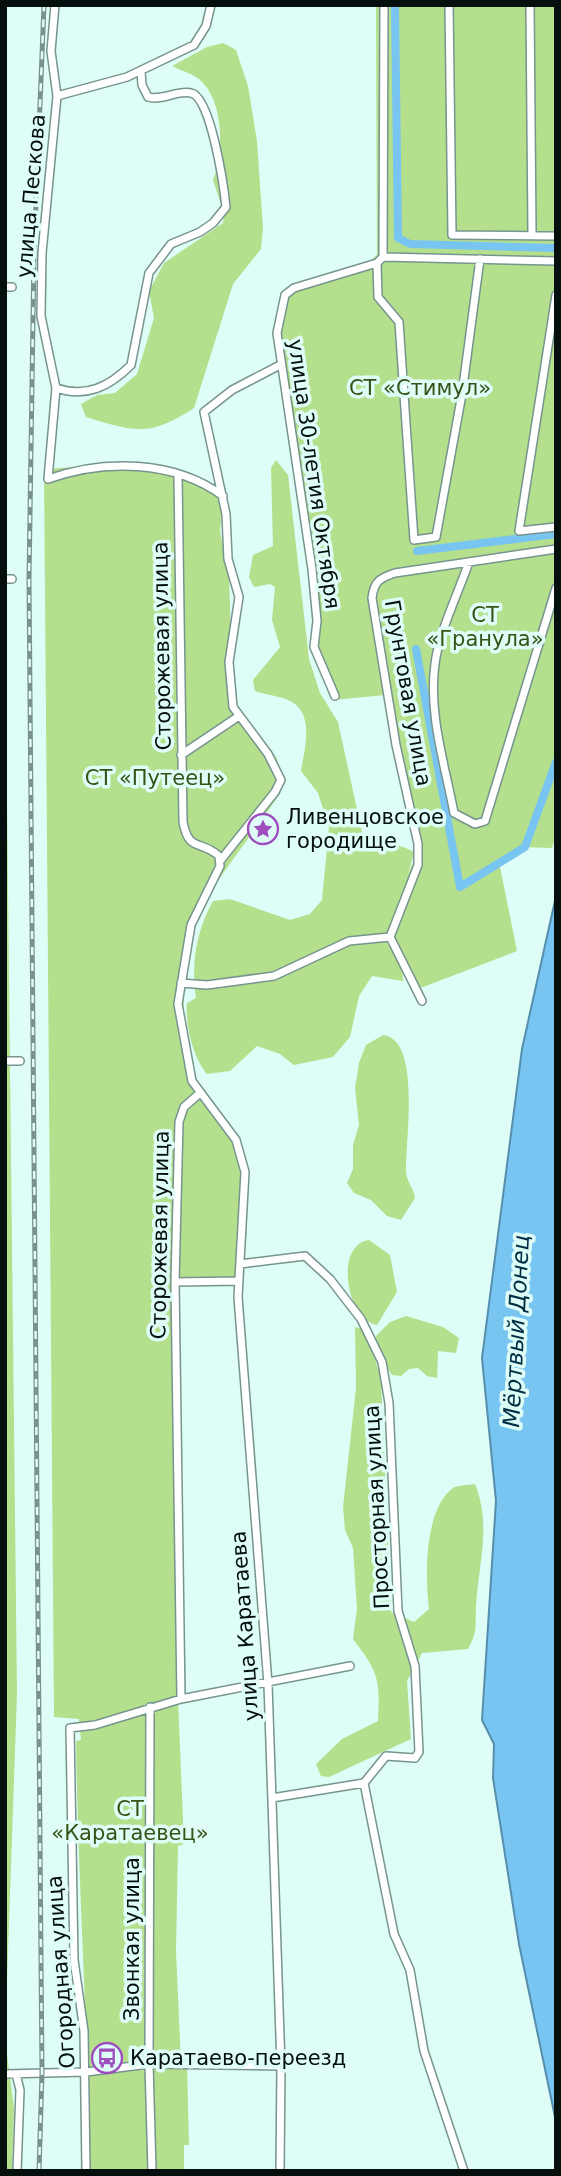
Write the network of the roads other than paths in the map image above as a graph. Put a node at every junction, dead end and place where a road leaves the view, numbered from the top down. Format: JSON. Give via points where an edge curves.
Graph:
{"nodes":[{"id":1,"x":55,"y":5,"type":"edge"},
{"id":2,"x":211,"y":5,"type":"edge"},
{"id":3,"x":384,"y":5,"type":"edge"},
{"id":4,"x":449,"y":5,"type":"edge"},
{"id":5,"x":530,"y":5,"type":"edge"},
{"id":6,"x":141,"y":71,"type":"junction"},
{"id":7,"x":57,"y":96,"type":"junction"},
{"id":8,"x":532,"y":234,"type":"junction"},
{"id":9,"x":556,"y":236,"type":"edge"},
{"id":10,"x":480,"y":259,"type":"junction"},
{"id":11,"x":380,"y":260,"type":"junction"},
{"id":12,"x":556,"y":261,"type":"edge"},
{"id":13,"x":556,"y":295,"type":"edge"},
{"id":14,"x":280,"y":365,"type":"junction"},
{"id":15,"x":56,"y":388,"type":"junction"},
{"id":16,"x":178,"y":477,"type":"junction"},
{"id":17,"x":223,"y":496,"type":"junction"},
{"id":18,"x":556,"y":527,"type":"edge"},
{"id":19,"x":556,"y":549,"type":"edge"},
{"id":20,"x":469,"y":562,"type":"junction"},
{"id":21,"x":556,"y":588,"type":"edge"},
{"id":22,"x":335,"y":696,"type":"dead end"},
{"id":23,"x":239,"y":716,"type":"junction"},
{"id":24,"x":181,"y":755,"type":"junction"},
{"id":25,"x":219,"y":862,"type":"junction"},
{"id":26,"x":390,"y":937,"type":"junction"},
{"id":27,"x":181,"y":983,"type":"junction"},
{"id":28,"x":422,"y":1001,"type":"dead end"},
{"id":29,"x":5,"y":1061,"type":"edge"},
{"id":30,"x":20,"y":1061,"type":"dead end"},
{"id":31,"x":200,"y":1094,"type":"junction"},
{"id":32,"x":240,"y":1264,"type":"junction"},
{"id":33,"x":239,"y":1281,"type":"junction"},
{"id":34,"x":175,"y":1282,"type":"junction"},
{"id":35,"x":350,"y":1666,"type":"dead end"},
{"id":36,"x":268,"y":1684,"type":"junction"},
{"id":37,"x":181,"y":1699,"type":"junction"},
{"id":38,"x":150,"y":1707,"type":"junction"},
{"id":39,"x":364,"y":1783,"type":"junction"},
{"id":40,"x":272,"y":1798,"type":"junction"},
{"id":41,"x":149,"y":2064,"type":"junction"},
{"id":42,"x":281,"y":2066,"type":"junction"},
{"id":43,"x":86,"y":2072,"type":"junction"},
{"id":44,"x":5,"y":2074,"type":"edge"},
{"id":45,"x":16,"y":2074,"type":"junction"},
{"id":46,"x":17,"y":2171,"type":"edge"},
{"id":47,"x":86,"y":2171,"type":"edge"},
{"id":48,"x":152,"y":2171,"type":"edge"},
{"id":49,"x":280,"y":2171,"type":"edge"},
{"id":50,"x":464,"y":2171,"type":"edge"}],
"edges":[{"from":1,"to":7,"type":"street","name":"улица Пескова","via":[[51,51]]},
{"from":2,"to":6,"type":"street","via":[[194,46]]},
{"from":3,"to":11,"type":"street"},
{"from":4,"to":8,"type":"street","via":[[452,235]]},
{"from":5,"to":8,"type":"street"},
{"from":6,"to":7,"type":"street"},
{"from":6,"to":15,"type":"street","via":[[148,97],[191,93],[199,97],[212,124],[226,206],[200,232],[171,244],[149,273],[131,365],[99,389],[71,393]]},
{"from":7,"to":15,"type":"street","name":"улица Пескова","via":[[41,253],[44,343]]},
{"from":8,"to":9,"type":"street"},
{"from":10,"to":11,"type":"street"},
{"from":10,"to":11,"type":"street","via":[[436,537],[414,540],[399,322],[377,297]]},
{"from":10,"to":12,"type":"street"},
{"from":11,"to":14,"type":"street","name":"улица 30-летия Октября","via":[[285,295],[277,327]]},
{"from":13,"to":18,"type":"street","via":[[519,531]]},
{"from":14,"to":17,"type":"street","via":[[232,390],[204,412]]},
{"from":14,"to":22,"type":"street","name":"улица 30-летия Октября","via":[[312,569],[317,621],[314,647]]},
{"from":15,"to":16,"type":"street","name":"улица Пескова","via":[[48,479],[75,470],[138,465]]},
{"from":16,"to":17,"type":"street","via":[[195,478]]},
{"from":16,"to":24,"type":"street","name":"Сторожевая улица"},
{"from":17,"to":23,"type":"street","via":[[228,559],[239,597],[229,662],[233,707]]},
{"from":19,"to":20,"type":"street","name":"Грунтовая улица"},
{"from":20,"to":21,"type":"street","via":[[435,662],[435,709],[454,813],[475,824],[485,821]]},
{"from":20,"to":26,"type":"street","name":"Грунтовая улица","via":[[395,573],[379,579],[373,587],[396,745],[418,844],[418,865]]},
{"from":23,"to":24,"type":"street"},
{"from":23,"to":25,"type":"street","via":[[281,780]]},
{"from":24,"to":25,"type":"street","name":"Сторожевая улица","via":[[187,839],[215,852]]},
{"from":25,"to":27,"type":"street","via":[[191,925]]},
{"from":26,"to":27,"type":"street","via":[[349,941],[274,976],[207,985]]},
{"from":26,"to":28,"type":"street"},
{"from":27,"to":31,"type":"street","via":[[180,1022],[192,1080]]},
{"from":29,"to":30,"type":"street"},
{"from":31,"to":32,"type":"street","name":"улица Каратаева","via":[[236,1140],[245,1172]]},
{"from":31,"to":34,"type":"street","name":"Сторожевая улица","via":[[184,1107],[179,1122]]},
{"from":32,"to":33,"type":"street","name":"улица Каратаева"},
{"from":32,"to":39,"type":"street","name":"Просторная улица","via":[[300,1255],[313,1262],[361,1319],[386,1375],[398,1611],[415,1666],[419,1752],[415,1758],[386,1756]]},
{"from":33,"to":34,"type":"street"},
{"from":33,"to":36,"type":"street","name":"улица Каратаева"},
{"from":34,"to":37,"type":"street","name":"Сторожевая улица"},
{"from":35,"to":36,"type":"street"},
{"from":36,"to":37,"type":"street"},
{"from":36,"to":40,"type":"street","name":"улица Каратаева"},
{"from":37,"to":38,"type":"street"},
{"from":38,"to":41,"type":"street","name":"Звонкая улица"},
{"from":38,"to":43,"type":"street","name":"Огородная улица","via":[[70,1728],[74,1960]]},
{"from":39,"to":40,"type":"street"},
{"from":39,"to":50,"type":"street","via":[[394,1934],[410,1969],[424,2051]]},
{"from":40,"to":42,"type":"street","name":"улица Каратаева"},
{"from":41,"to":42,"type":"street"},
{"from":41,"to":43,"type":"street"},
{"from":41,"to":48,"type":"street","name":"Звонкая улица"},
{"from":42,"to":49,"type":"street","name":"улица Каратаева"},
{"from":43,"to":45,"type":"street"},
{"from":43,"to":47,"type":"street","name":"Огородная улица"},
{"from":44,"to":45,"type":"street"},
{"from":45,"to":46,"type":"street","via":[[20,2090]]}]}
